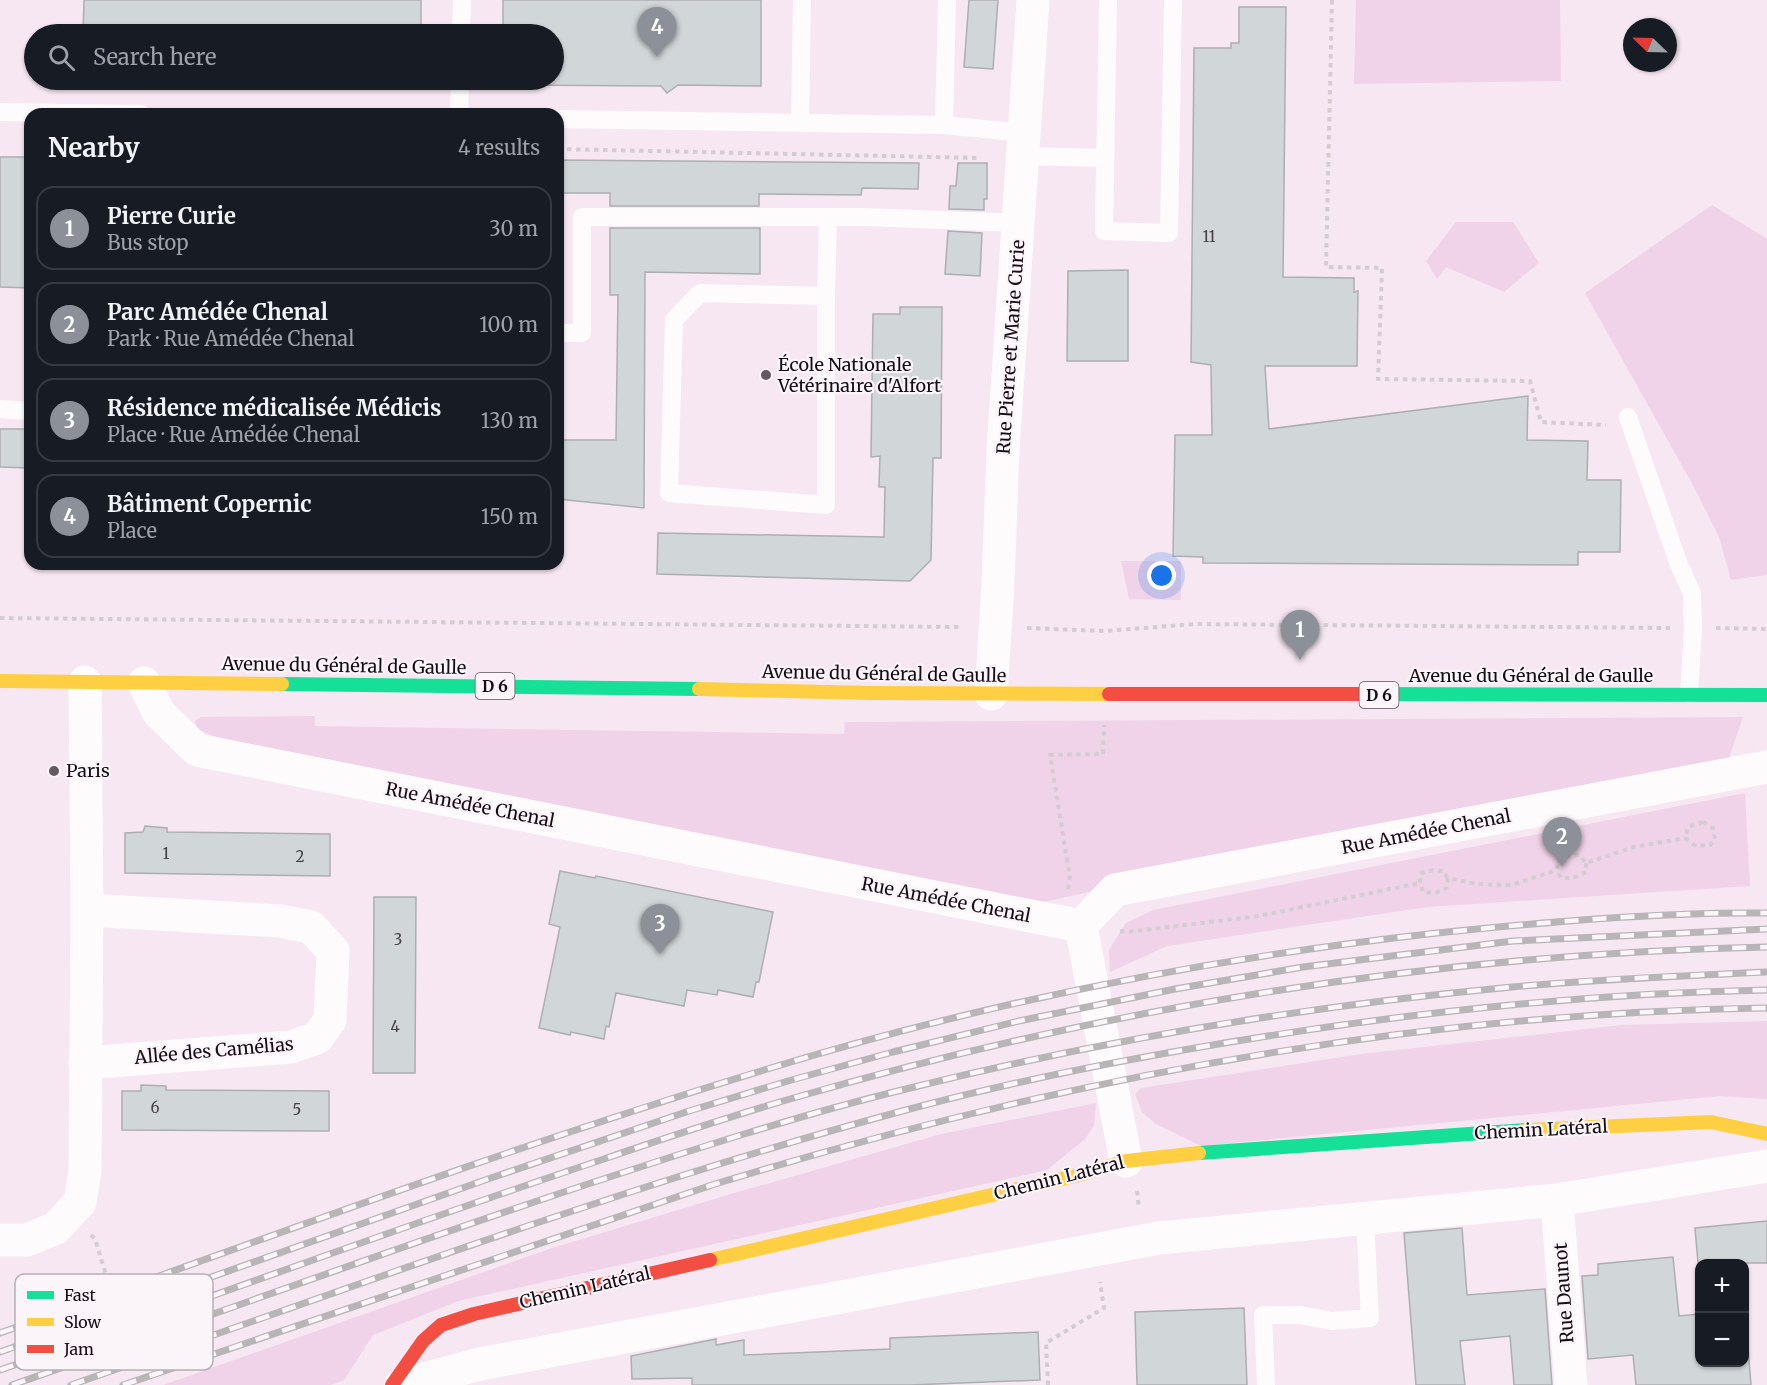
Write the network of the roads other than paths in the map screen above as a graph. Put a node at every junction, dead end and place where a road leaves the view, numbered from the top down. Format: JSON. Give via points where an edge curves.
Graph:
{"nodes":[{"id":1,"x":462,"y":0,"type":"edge"},
{"id":2,"x":802,"y":0,"type":"edge"},
{"id":3,"x":947,"y":0,"type":"edge"},
{"id":4,"x":1034,"y":0,"type":"edge"},
{"id":5,"x":1108,"y":0,"type":"edge"},
{"id":6,"x":1173,"y":0,"type":"edge"},
{"id":7,"x":461,"y":24,"type":"edge"},
{"id":8,"x":460,"y":90,"type":"edge"},
{"id":9,"x":459,"y":108,"type":"edge"},
{"id":10,"x":0,"y":112,"type":"edge"},
{"id":11,"x":24,"y":112,"type":"edge"},
{"id":12,"x":564,"y":120,"type":"edge"},
{"id":13,"x":800,"y":123,"type":"junction"},
{"id":14,"x":944,"y":124,"type":"junction"},
{"id":15,"x":1023,"y":145,"type":"junction"},
{"id":16,"x":1105,"y":158,"type":"junction"},
{"id":17,"x":828,"y":217,"type":"junction"},
{"id":18,"x":1020,"y":223,"type":"junction"},
{"id":19,"x":826,"y":296,"type":"junction"},
{"id":20,"x":564,"y":333,"type":"edge"},
{"id":21,"x":0,"y":409,"type":"edge"},
{"id":22,"x":24,"y":411,"type":"edge"},
{"id":23,"x":1629,"y":422,"type":"road end"},
{"id":24,"x":0,"y":681,"type":"edge"},
{"id":25,"x":85,"y":682,"type":"junction"},
{"id":26,"x":144,"y":683,"type":"junction"},
{"id":27,"x":991,"y":694,"type":"junction"},
{"id":28,"x":1689,"y":694,"type":"junction"},
{"id":29,"x":1767,"y":695,"type":"edge"},
{"id":30,"x":1767,"y":767,"type":"edge"},
{"id":31,"x":87,"y":910,"type":"junction"},
{"id":32,"x":1081,"y":926,"type":"junction"},
{"id":33,"x":85,"y":1063,"type":"junction"},
{"id":34,"x":1767,"y":1134,"type":"edge"},
{"id":35,"x":1767,"y":1166,"type":"edge"},
{"id":36,"x":1132,"y":1175,"type":"junction"},
{"id":37,"x":1557,"y":1200,"type":"junction"},
{"id":38,"x":1365,"y":1219,"type":"junction"},
{"id":39,"x":0,"y":1240,"type":"edge"},
{"id":40,"x":392,"y":1385,"type":"edge"},
{"id":41,"x":401,"y":1385,"type":"edge"},
{"id":42,"x":1266,"y":1385,"type":"edge"},
{"id":43,"x":1571,"y":1385,"type":"edge"}],
"edges":[{"from":1,"to":7,"type":"lane"},
{"from":2,"to":13,"type":"lane"},
{"from":3,"to":14,"type":"lane"},
{"from":4,"to":15,"type":"street","name":"Rue Pierre et Marie Curie"},
{"from":5,"to":16,"type":"lane"},
{"from":6,"to":16,"type":"lane","via":[[1169,233],[1104,231]]},
{"from":8,"to":9,"type":"lane"},
{"from":10,"to":11,"type":"lane"},
{"from":12,"to":13,"type":"lane"},
{"from":13,"to":14,"type":"lane"},
{"from":14,"to":15,"type":"lane"},
{"from":15,"to":16,"type":"lane"},
{"from":15,"to":18,"type":"street","name":"Rue Pierre et Marie Curie"},
{"from":17,"to":18,"type":"lane"},
{"from":17,"to":19,"type":"lane"},
{"from":17,"to":20,"type":"lane","via":[[582,217],[582,333]]},
{"from":18,"to":27,"type":"street","name":"Rue Pierre et Marie Curie","via":[[1003,450]]},
{"from":19,"to":19,"type":"lane","via":[[700,293],[674,320],[669,494],[826,505]]},
{"from":21,"to":22,"type":"lane"},
{"from":23,"to":28,"type":"lane","via":[[1678,565],[1692,593]]},
{"from":24,"to":25,"type":"main road","name":"Avenue du Général de Gaulle","number":"D 6"},
{"from":25,"to":26,"type":"main road","name":"Avenue du Général de Gaulle","number":"D 6"},
{"from":25,"to":31,"type":"street"},
{"from":26,"to":27,"type":"main road","name":"Avenue du Général de Gaulle","number":"D 6"},
{"from":26,"to":32,"type":"street","name":"Rue Amédée Chenal","via":[[159,713],[197,750]]},
{"from":27,"to":28,"type":"main road","name":"Avenue du Général de Gaulle","number":"D 6"},
{"from":28,"to":29,"type":"main road","name":"Avenue du Général de Gaulle","number":"D 6"},
{"from":30,"to":32,"type":"street","name":"Rue Amédée Chenal","via":[[1115,890]]},
{"from":31,"to":33,"type":"street"},
{"from":31,"to":33,"type":"street","name":"Allée des Camélias","via":[[280,921],[311,927],[333,951],[330,1020],[317,1038],[291,1047]]},
{"from":32,"to":36,"type":"street"},
{"from":33,"to":39,"type":"street","via":[[85,1171],[80,1202],[64,1219],[27,1240]]},
{"from":34,"to":36,"type":"main road","name":"Chemin Latéral","via":[[1711,1122],[1543,1129],[1192,1153]]},
{"from":35,"to":37,"type":"street"},
{"from":36,"to":40,"type":"main road","name":"Chemin Latéral","via":[[1079,1175],[474,1314],[441,1325],[423,1341]]},
{"from":37,"to":38,"type":"street"},
{"from":37,"to":43,"type":"street","name":"Rue Daunot"},
{"from":38,"to":41,"type":"street","via":[[1159,1238],[480,1364]]},
{"from":38,"to":42,"type":"lane","via":[[1370,1318],[1332,1321],[1300,1315],[1263,1315]]}]}
